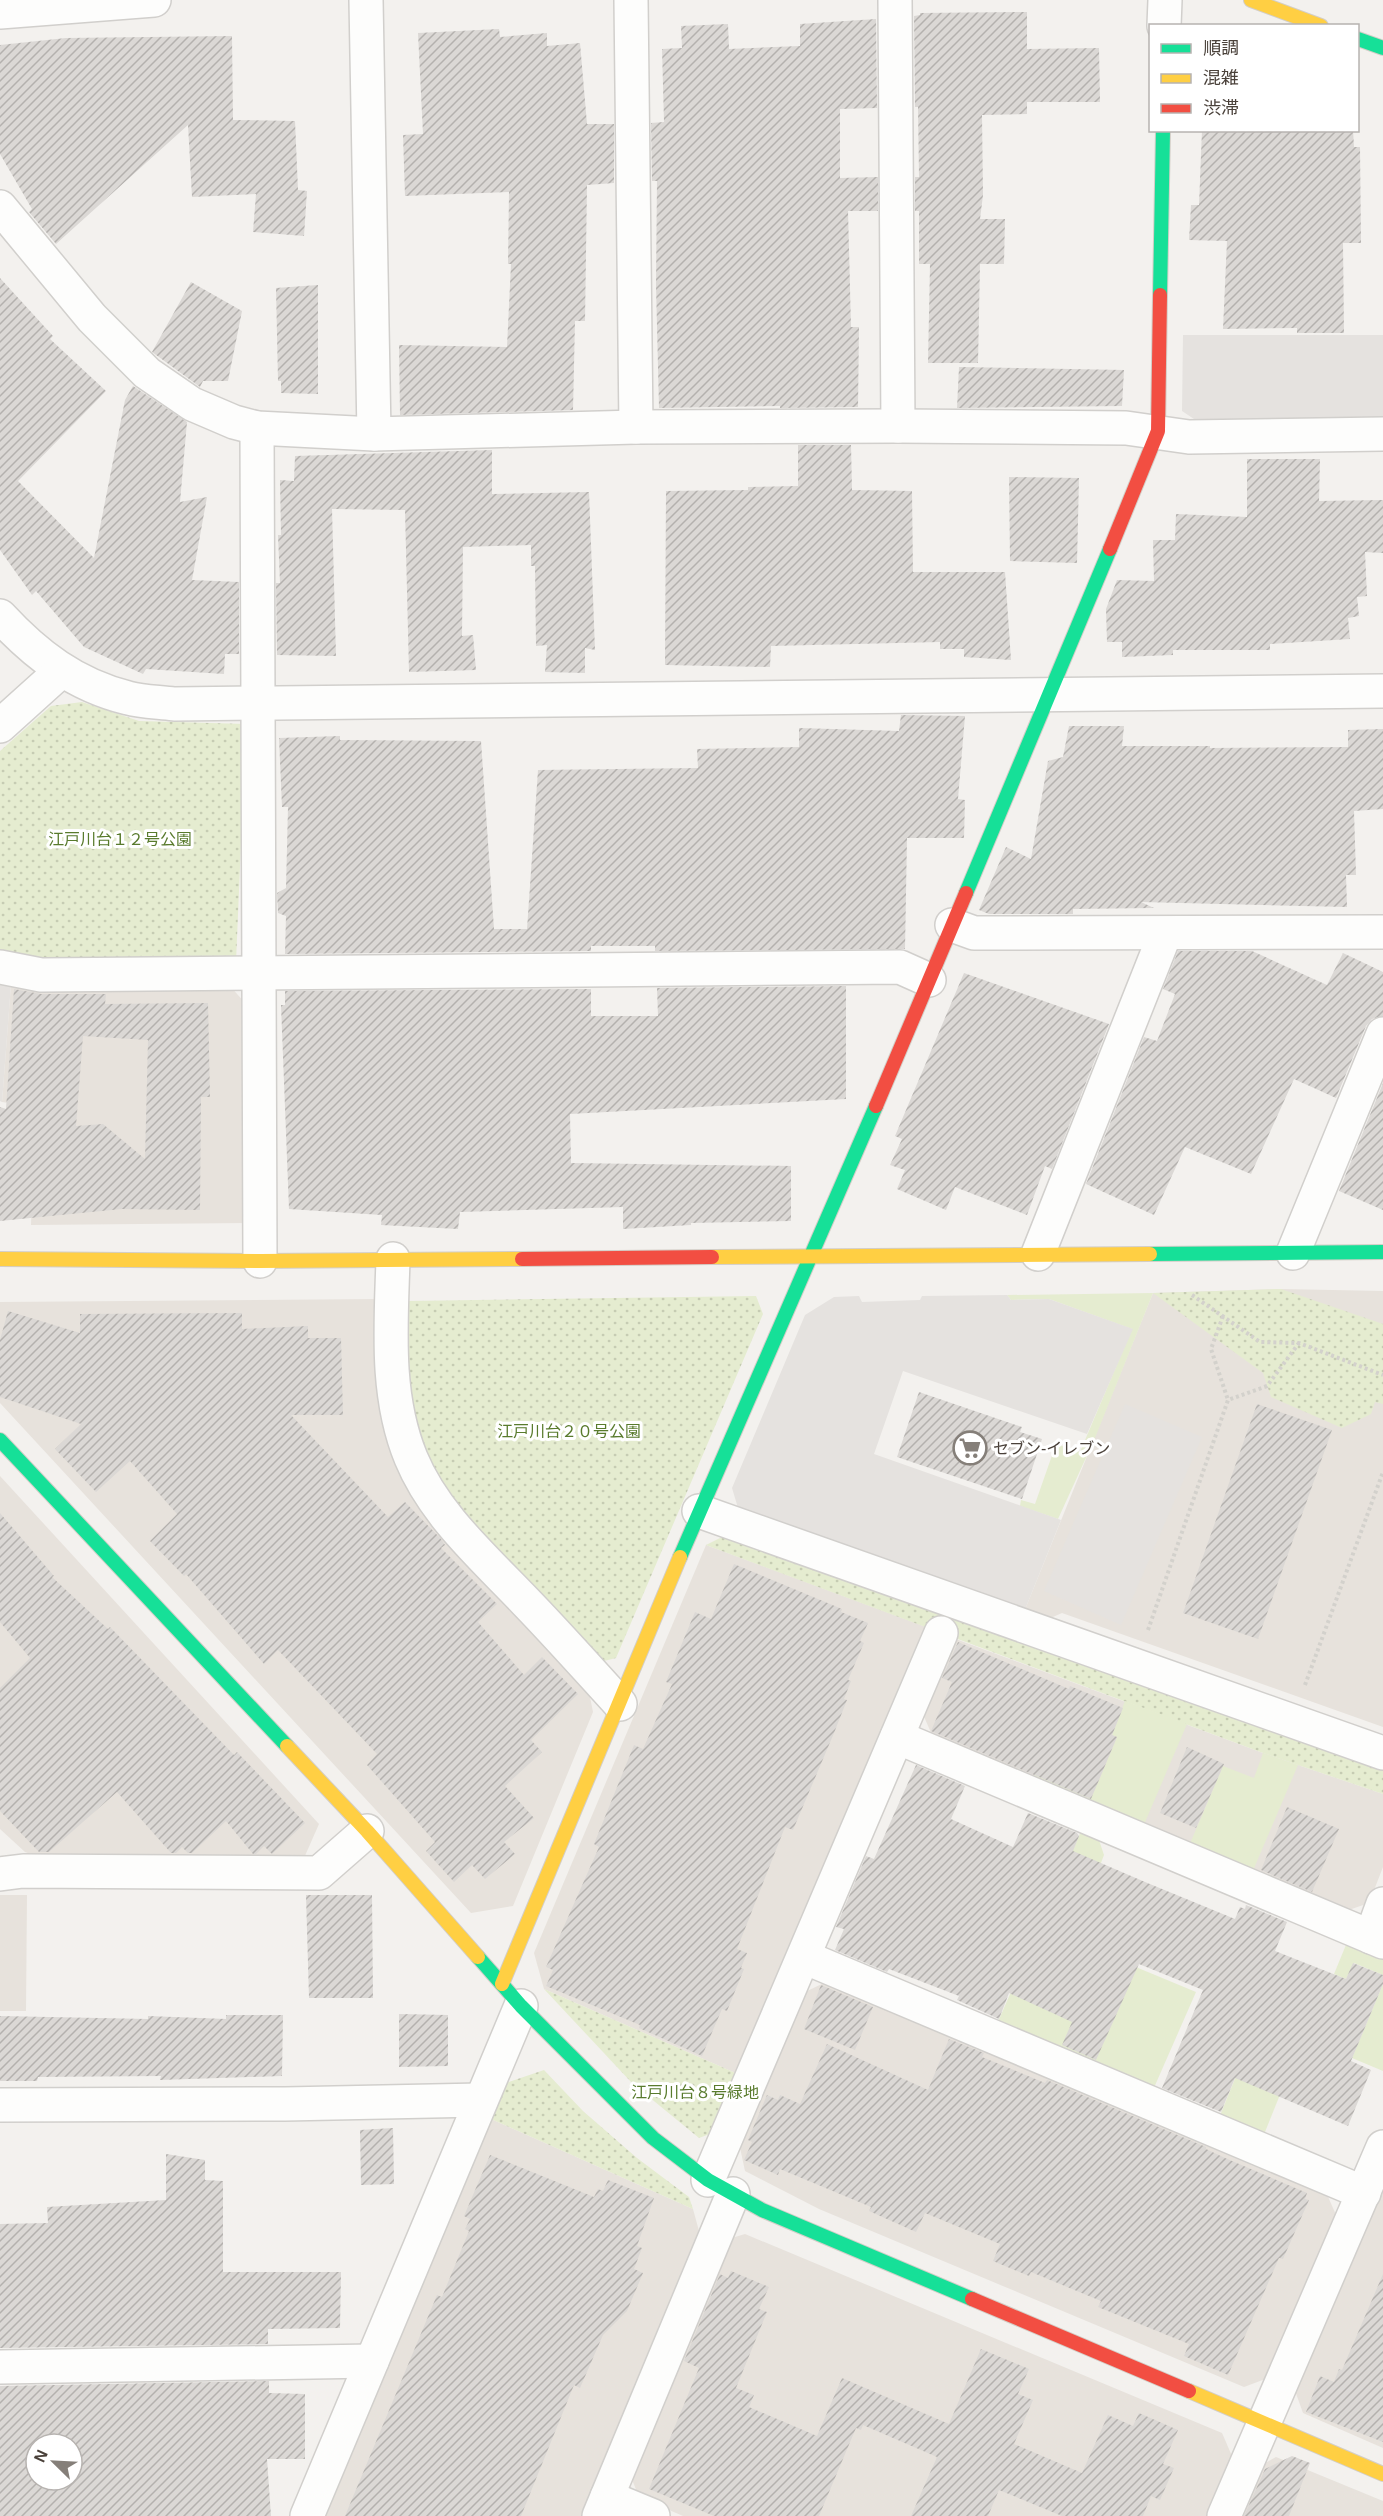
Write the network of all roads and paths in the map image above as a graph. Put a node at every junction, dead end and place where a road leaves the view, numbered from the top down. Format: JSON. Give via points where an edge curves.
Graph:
{"nodes":[{"id":1,"x":154,"y":0,"type":"edge"},
{"id":2,"x":366,"y":0,"type":"edge"},
{"id":3,"x":631,"y":0,"type":"edge"},
{"id":4,"x":895,"y":0,"type":"edge"},
{"id":5,"x":1164,"y":0,"type":"edge"},
{"id":6,"x":1251,"y":0,"type":"edge"},
{"id":7,"x":0,"y":12,"type":"edge"},
{"id":8,"x":1164,"y":24,"type":"edge"},
{"id":9,"x":1316,"y":24,"type":"edge"},
{"id":10,"x":1359,"y":39,"type":"edge"},
{"id":11,"x":1383,"y":48,"type":"edge"},
{"id":12,"x":1162,"y":132,"type":"edge"},
{"id":13,"x":0,"y":207,"type":"edge"},
{"id":14,"x":898,"y":426,"type":"junction"},
{"id":15,"x":636,"y":427,"type":"junction"},
{"id":16,"x":257,"y":428,"type":"junction"},
{"id":17,"x":1158,"y":431,"type":"junction"},
{"id":18,"x":374,"y":434,"type":"junction"},
{"id":19,"x":1383,"y":434,"type":"edge"},
{"id":20,"x":0,"y":616,"type":"edge"},
{"id":21,"x":61,"y":671,"type":"junction"},
{"id":22,"x":1383,"y":691,"type":"edge"},
{"id":23,"x":1050,"y":696,"type":"junction"},
{"id":24,"x":258,"y":702,"type":"junction"},
{"id":25,"x":0,"y":726,"type":"edge"},
{"id":26,"x":952,"y":925,"type":"junction"},
{"id":27,"x":1383,"y":932,"type":"edge"},
{"id":28,"x":1165,"y":934,"type":"junction"},
{"id":29,"x":0,"y":968,"type":"edge"},
{"id":30,"x":260,"y":974,"type":"junction"},
{"id":31,"x":929,"y":980,"type":"junction"},
{"id":32,"x":1383,"y":1034,"type":"edge"},
{"id":33,"x":1383,"y":1252,"type":"edge"},
{"id":34,"x":1293,"y":1253,"type":"junction"},
{"id":35,"x":1038,"y":1254,"type":"junction"},
{"id":36,"x":812,"y":1256,"type":"junction"},
{"id":37,"x":0,"y":1259,"type":"edge"},
{"id":38,"x":393,"y":1259,"type":"junction"},
{"id":39,"x":260,"y":1261,"type":"junction"},
{"id":40,"x":1188,"y":1292,"type":"dead end"},
{"id":41,"x":1224,"y":1316,"type":"junction"},
{"id":42,"x":1299,"y":1343,"type":"junction"},
{"id":43,"x":1383,"y":1375,"type":"edge"},
{"id":44,"x":1228,"y":1400,"type":"junction"},
{"id":45,"x":0,"y":1440,"type":"edge"},
{"id":46,"x":1383,"y":1472,"type":"edge"},
{"id":47,"x":699,"y":1511,"type":"junction"},
{"id":48,"x":941,"y":1633,"type":"dead end"},
{"id":49,"x":1146,"y":1636,"type":"dead end"},
{"id":50,"x":1302,"y":1692,"type":"dead end"},
{"id":51,"x":620,"y":1704,"type":"junction"},
{"id":52,"x":897,"y":1737,"type":"junction"},
{"id":53,"x":1383,"y":1754,"type":"edge"},
{"id":54,"x":367,"y":1831,"type":"junction"},
{"id":55,"x":0,"y":1846,"type":"edge"},
{"id":56,"x":12,"y":1872,"type":"edge"},
{"id":57,"x":1383,"y":1904,"type":"edge"},
{"id":58,"x":1377,"y":1939,"type":"edge"},
{"id":59,"x":804,"y":1958,"type":"junction"},
{"id":60,"x":511,"y":1995,"type":"junction"},
{"id":61,"x":481,"y":2100,"type":"junction"},
{"id":62,"x":0,"y":2105,"type":"edge"},
{"id":63,"x":1383,"y":2147,"type":"edge"},
{"id":64,"x":721,"y":2187,"type":"junction"},
{"id":65,"x":1364,"y":2193,"type":"junction"},
{"id":66,"x":372,"y":2361,"type":"junction"},
{"id":67,"x":0,"y":2367,"type":"edge"},
{"id":68,"x":1263,"y":2424,"type":"junction"},
{"id":69,"x":1383,"y":2474,"type":"edge"},
{"id":70,"x":603,"y":2506,"type":"edge"},
{"id":71,"x":307,"y":2516,"type":"edge"},
{"id":72,"x":652,"y":2516,"type":"edge"},
{"id":73,"x":1224,"y":2516,"type":"edge"}],
"edges":[{"from":1,"to":7,"type":"street"},
{"from":2,"to":18,"type":"street"},
{"from":3,"to":15,"type":"street"},
{"from":4,"to":14,"type":"street"},
{"from":5,"to":8,"type":"street"},
{"from":6,"to":9,"type":"street"},
{"from":10,"to":11,"type":"street"},
{"from":12,"to":17,"type":"street"},
{"from":13,"to":16,"type":"street","via":[[92,318],[147,373],[192,404]]},
{"from":14,"to":15,"type":"street"},
{"from":14,"to":17,"type":"street"},
{"from":15,"to":18,"type":"street"},
{"from":16,"to":18,"type":"street"},
{"from":16,"to":24,"type":"street"},
{"from":17,"to":19,"type":"street","via":[[1189,437]]},
{"from":17,"to":23,"type":"street"},
{"from":20,"to":21,"type":"street"},
{"from":21,"to":24,"type":"street","via":[[128,699],[174,704]]},
{"from":21,"to":25,"type":"street"},
{"from":22,"to":23,"type":"street"},
{"from":23,"to":24,"type":"street"},
{"from":23,"to":26,"type":"street"},
{"from":24,"to":30,"type":"street"},
{"from":26,"to":28,"type":"street","via":[[974,933]]},
{"from":26,"to":31,"type":"street"},
{"from":27,"to":28,"type":"street"},
{"from":28,"to":35,"type":"street"},
{"from":29,"to":30,"type":"street","via":[[41,975]]},
{"from":30,"to":31,"type":"street","via":[[900,967]]},
{"from":30,"to":39,"type":"street"},
{"from":31,"to":36,"type":"street"},
{"from":32,"to":34,"type":"street"},
{"from":33,"to":34,"type":"street"},
{"from":34,"to":35,"type":"street"},
{"from":35,"to":36,"type":"street"},
{"from":36,"to":38,"type":"street"},
{"from":36,"to":47,"type":"street"},
{"from":37,"to":39,"type":"street"},
{"from":38,"to":39,"type":"street"},
{"from":38,"to":51,"type":"street","via":[[390,1354],[396,1405],[411,1458],[459,1533]]},
{"from":40,"to":41,"type":"path"},
{"from":41,"to":42,"type":"path","via":[[1260,1342]]},
{"from":41,"to":44,"type":"path","via":[[1211,1349]]},
{"from":42,"to":43,"type":"path"},
{"from":42,"to":44,"type":"path","via":[[1267,1386]]},
{"from":44,"to":49,"type":"path"},
{"from":45,"to":54,"type":"street"},
{"from":46,"to":50,"type":"path"},
{"from":47,"to":51,"type":"street"},
{"from":47,"to":53,"type":"street"},
{"from":48,"to":52,"type":"street"},
{"from":51,"to":60,"type":"street"},
{"from":52,"to":58,"type":"street"},
{"from":52,"to":59,"type":"street"},
{"from":54,"to":56,"type":"street","via":[[319,1873]]},
{"from":54,"to":60,"type":"street"},
{"from":55,"to":56,"type":"street"},
{"from":57,"to":58,"type":"street"},
{"from":59,"to":64,"type":"street"},
{"from":59,"to":65,"type":"street"},
{"from":60,"to":61,"type":"street"},
{"from":60,"to":64,"type":"street","via":[[653,2138]]},
{"from":61,"to":62,"type":"street"},
{"from":61,"to":66,"type":"street"},
{"from":63,"to":65,"type":"street"},
{"from":64,"to":68,"type":"street","via":[[798,2226]]},
{"from":64,"to":70,"type":"street"},
{"from":65,"to":68,"type":"street"},
{"from":66,"to":67,"type":"street"},
{"from":66,"to":71,"type":"street"},
{"from":68,"to":69,"type":"street"},
{"from":68,"to":73,"type":"street"},
{"from":70,"to":72,"type":"street"}]}
